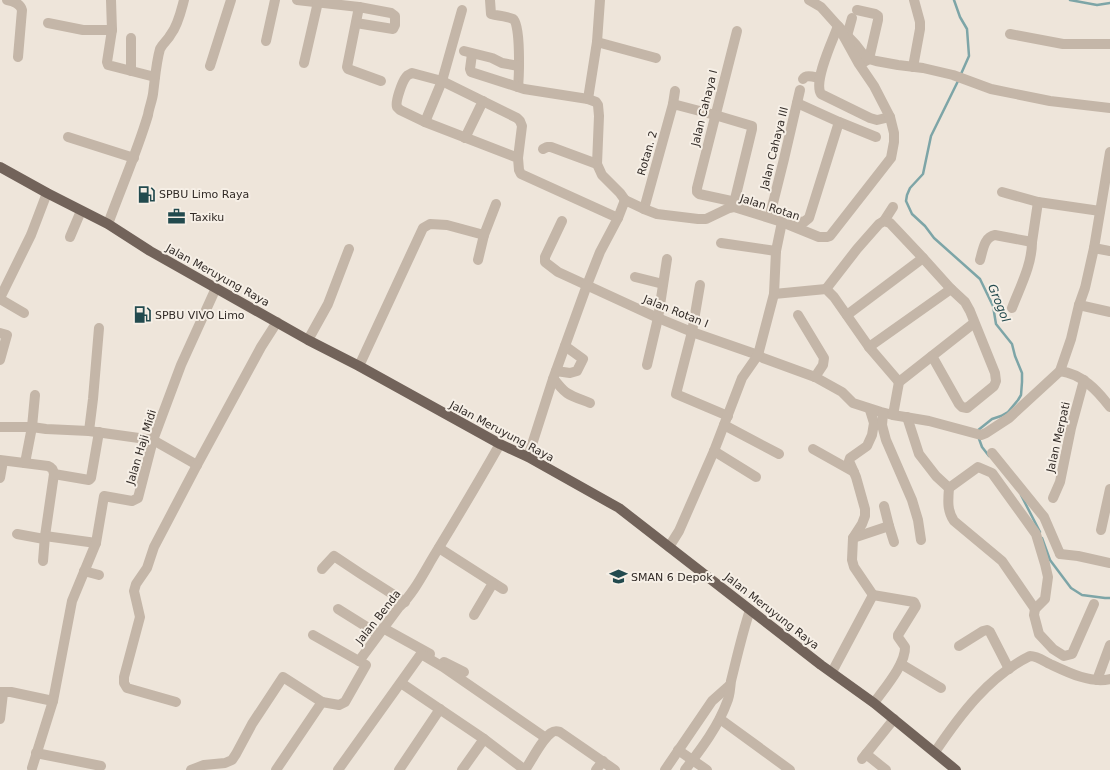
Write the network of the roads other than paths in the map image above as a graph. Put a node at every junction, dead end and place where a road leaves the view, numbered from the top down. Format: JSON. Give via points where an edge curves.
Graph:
{"nodes":[{"id":1,"x":6,"y":0,"type":"edge"},
{"id":2,"x":111,"y":0,"type":"edge"},
{"id":3,"x":184,"y":0,"type":"edge"},
{"id":4,"x":231,"y":0,"type":"edge"},
{"id":5,"x":275,"y":0,"type":"edge"},
{"id":6,"x":297,"y":0,"type":"edge"},
{"id":7,"x":490,"y":0,"type":"edge"},
{"id":8,"x":600,"y":0,"type":"edge"},
{"id":9,"x":809,"y":0,"type":"edge"},
{"id":10,"x":914,"y":0,"type":"edge"},
{"id":11,"x":314,"y":1,"type":"edge"},
{"id":12,"x":359,"y":7,"type":"junction"},
{"id":13,"x":462,"y":10,"type":"dead end"},
{"id":14,"x":48,"y":23,"type":"dead end"},
{"id":15,"x":356,"y":23,"type":"junction"},
{"id":16,"x":838,"y":26,"type":"junction"},
{"id":17,"x":112,"y":30,"type":"junction"},
{"id":18,"x":736,"y":31,"type":"dead end"},
{"id":19,"x":1010,"y":34,"type":"dead end"},
{"id":20,"x":847,"y":36,"type":"junction"},
{"id":21,"x":131,"y":38,"type":"dead end"},
{"id":22,"x":266,"y":41,"type":"dead end"},
{"id":23,"x":597,"y":42,"type":"junction"},
{"id":24,"x":1110,"y":44,"type":"edge"},
{"id":25,"x":18,"y":56,"type":"dead end"},
{"id":26,"x":656,"y":58,"type":"dead end"},
{"id":27,"x":869,"y":59,"type":"junction"},
{"id":28,"x":304,"y":63,"type":"dead end"},
{"id":29,"x":858,"y":64,"type":"junction"},
{"id":30,"x":210,"y":66,"type":"dead end"},
{"id":31,"x":519,"y":66,"type":"junction"},
{"id":32,"x":913,"y":67,"type":"junction"},
{"id":33,"x":131,"y":70,"type":"junction"},
{"id":34,"x":155,"y":77,"type":"junction"},
{"id":35,"x":819,"y":78,"type":"junction"},
{"id":36,"x":803,"y":79,"type":"dead end"},
{"id":37,"x":381,"y":81,"type":"dead end"},
{"id":38,"x":442,"y":81,"type":"junction"},
{"id":39,"x":518,"y":87,"type":"junction"},
{"id":40,"x":800,"y":90,"type":"dead end"},
{"id":41,"x":675,"y":91,"type":"dead end"},
{"id":42,"x":588,"y":99,"type":"junction"},
{"id":43,"x":483,"y":101,"type":"junction"},
{"id":44,"x":797,"y":103,"type":"junction"},
{"id":45,"x":673,"y":104,"type":"junction"},
{"id":46,"x":1110,"y":108,"type":"edge"},
{"id":47,"x":715,"y":115,"type":"junction"},
{"id":48,"x":890,"y":117,"type":"junction"},
{"id":49,"x":425,"y":122,"type":"junction"},
{"id":50,"x":839,"y":122,"type":"junction"},
{"id":51,"x":68,"y":137,"type":"dead end"},
{"id":52,"x":876,"y":137,"type":"dead end"},
{"id":53,"x":465,"y":138,"type":"junction"},
{"id":54,"x":543,"y":149,"type":"dead end"},
{"id":55,"x":1110,"y":153,"type":"edge"},
{"id":56,"x":134,"y":158,"type":"junction"},
{"id":57,"x":518,"y":158,"type":"junction"},
{"id":58,"x":597,"y":164,"type":"junction"},
{"id":59,"x":0,"y":167,"type":"edge"},
{"id":60,"x":1002,"y":192,"type":"dead end"},
{"id":61,"x":47,"y":193,"type":"junction"},
{"id":62,"x":1106,"y":198,"type":"edge"},
{"id":63,"x":625,"y":200,"type":"junction"},
{"id":64,"x":733,"y":201,"type":"junction"},
{"id":65,"x":1038,"y":202,"type":"junction"},
{"id":66,"x":496,"y":204,"type":"dead end"},
{"id":67,"x":893,"y":207,"type":"dead end"},
{"id":68,"x":644,"y":209,"type":"junction"},
{"id":69,"x":81,"y":211,"type":"junction"},
{"id":70,"x":770,"y":211,"type":"junction"},
{"id":71,"x":1100,"y":211,"type":"junction"},
{"id":72,"x":618,"y":218,"type":"junction"},
{"id":73,"x":562,"y":221,"type":"dead end"},
{"id":74,"x":884,"y":221,"type":"junction"},
{"id":75,"x":782,"y":222,"type":"junction"},
{"id":76,"x":108,"y":224,"type":"junction"},
{"id":77,"x":484,"y":235,"type":"junction"},
{"id":78,"x":70,"y":237,"type":"dead end"},
{"id":79,"x":1032,"y":242,"type":"junction"},
{"id":80,"x":721,"y":243,"type":"dead end"},
{"id":81,"x":1094,"y":248,"type":"junction"},
{"id":82,"x":349,"y":249,"type":"dead end"},
{"id":83,"x":776,"y":251,"type":"junction"},
{"id":84,"x":1110,"y":251,"type":"edge"},
{"id":85,"x":923,"y":258,"type":"junction"},
{"id":86,"x":666,"y":259,"type":"dead end"},
{"id":87,"x":478,"y":260,"type":"dead end"},
{"id":88,"x":980,"y":260,"type":"dead end"},
{"id":89,"x":635,"y":277,"type":"dead end"},
{"id":90,"x":663,"y":284,"type":"junction"},
{"id":91,"x":587,"y":285,"type":"junction"},
{"id":92,"x":700,"y":285,"type":"dead end"},
{"id":93,"x":216,"y":288,"type":"junction"},
{"id":94,"x":826,"y":289,"type":"junction"},
{"id":95,"x":951,"y":289,"type":"junction"},
{"id":96,"x":774,"y":294,"type":"junction"},
{"id":97,"x":0,"y":298,"type":"edge"},
{"id":98,"x":1079,"y":305,"type":"junction"},
{"id":99,"x":1012,"y":308,"type":"dead end"},
{"id":100,"x":1110,"y":312,"type":"edge"},
{"id":101,"x":24,"y":313,"type":"dead end"},
{"id":102,"x":798,"y":315,"type":"dead end"},
{"id":103,"x":846,"y":316,"type":"junction"},
{"id":104,"x":658,"y":318,"type":"junction"},
{"id":105,"x":277,"y":322,"type":"junction"},
{"id":106,"x":974,"y":323,"type":"junction"},
{"id":107,"x":99,"y":328,"type":"dead end"},
{"id":108,"x":0,"y":332,"type":"edge"},
{"id":109,"x":692,"y":332,"type":"junction"},
{"id":110,"x":308,"y":340,"type":"junction"},
{"id":111,"x":565,"y":346,"type":"junction"},
{"id":112,"x":869,"y":347,"type":"junction"},
{"id":113,"x":758,"y":355,"type":"junction"},
{"id":114,"x":932,"y":356,"type":"junction"},
{"id":115,"x":0,"y":360,"type":"edge"},
{"id":116,"x":647,"y":365,"type":"dead end"},
{"id":117,"x":359,"y":366,"type":"junction"},
{"id":118,"x":1060,"y":371,"type":"junction"},
{"id":119,"x":555,"y":375,"type":"junction"},
{"id":120,"x":815,"y":377,"type":"junction"},
{"id":121,"x":1084,"y":380,"type":"junction"},
{"id":122,"x":899,"y":382,"type":"junction"},
{"id":123,"x":35,"y":395,"type":"dead end"},
{"id":124,"x":590,"y":403,"type":"dead end"},
{"id":125,"x":1110,"y":407,"type":"edge"},
{"id":126,"x":880,"y":412,"type":"junction"},
{"id":127,"x":907,"y":417,"type":"junction"},
{"id":128,"x":726,"y":421,"type":"junction"},
{"id":129,"x":0,"y":426,"type":"edge"},
{"id":130,"x":32,"y":427,"type":"junction"},
{"id":131,"x":94,"y":432,"type":"junction"},
{"id":132,"x":154,"y":440,"type":"junction"},
{"id":133,"x":500,"y":444,"type":"junction"},
{"id":134,"x":813,"y":449,"type":"dead end"},
{"id":135,"x":714,"y":451,"type":"junction"},
{"id":136,"x":992,"y":453,"type":"dead end"},
{"id":137,"x":779,"y":454,"type":"dead end"},
{"id":138,"x":528,"y":458,"type":"junction"},
{"id":139,"x":2,"y":461,"type":"edge"},
{"id":140,"x":25,"y":463,"type":"junction"},
{"id":141,"x":197,"y":465,"type":"junction"},
{"id":142,"x":854,"y":472,"type":"junction"},
{"id":143,"x":54,"y":474,"type":"junction"},
{"id":144,"x":756,"y":476,"type":"dead end"},
{"id":145,"x":0,"y":478,"type":"edge"},
{"id":146,"x":949,"y":488,"type":"junction"},
{"id":147,"x":1110,"y":489,"type":"edge"},
{"id":148,"x":1053,"y":498,"type":"dead end"},
{"id":149,"x":884,"y":506,"type":"dead end"},
{"id":150,"x":889,"y":526,"type":"junction"},
{"id":151,"x":1100,"y":530,"type":"dead end"},
{"id":152,"x":17,"y":534,"type":"dead end"},
{"id":153,"x":45,"y":538,"type":"junction"},
{"id":154,"x":853,"y":538,"type":"junction"},
{"id":155,"x":921,"y":540,"type":"dead end"},
{"id":156,"x":894,"y":542,"type":"dead end"},
{"id":157,"x":96,"y":544,"type":"junction"},
{"id":158,"x":669,"y":547,"type":"junction"},
{"id":159,"x":439,"y":548,"type":"junction"},
{"id":160,"x":852,"y":560,"type":"junction"},
{"id":161,"x":1052,"y":560,"type":"junction"},
{"id":162,"x":43,"y":561,"type":"dead end"},
{"id":163,"x":1110,"y":563,"type":"edge"},
{"id":164,"x":322,"y":569,"type":"dead end"},
{"id":165,"x":846,"y":570,"type":"dead end"},
{"id":166,"x":84,"y":571,"type":"junction"},
{"id":167,"x":99,"y":575,"type":"dead end"},
{"id":168,"x":493,"y":583,"type":"junction"},
{"id":169,"x":503,"y":589,"type":"dead end"},
{"id":170,"x":874,"y":595,"type":"junction"},
{"id":171,"x":405,"y":602,"type":"junction"},
{"id":172,"x":1094,"y":604,"type":"dead end"},
{"id":173,"x":338,"y":609,"type":"dead end"},
{"id":174,"x":1034,"y":609,"type":"junction"},
{"id":175,"x":750,"y":610,"type":"junction"},
{"id":176,"x":474,"y":615,"type":"dead end"},
{"id":177,"x":380,"y":631,"type":"junction"},
{"id":178,"x":313,"y":634,"type":"dead end"},
{"id":179,"x":1110,"y":645,"type":"edge"},
{"id":180,"x":959,"y":646,"type":"dead end"},
{"id":181,"x":359,"y":661,"type":"junction"},
{"id":182,"x":901,"y":664,"type":"junction"},
{"id":183,"x":1009,"y":668,"type":"junction"},
{"id":184,"x":464,"y":672,"type":"dead end"},
{"id":185,"x":832,"y":672,"type":"junction"},
{"id":186,"x":1110,"y":679,"type":"edge"},
{"id":187,"x":1098,"y":680,"type":"junction"},
{"id":188,"x":401,"y":683,"type":"junction"},
{"id":189,"x":730,"y":685,"type":"junction"},
{"id":190,"x":941,"y":688,"type":"dead end"},
{"id":191,"x":2,"y":693,"type":"edge"},
{"id":192,"x":53,"y":701,"type":"junction"},
{"id":193,"x":176,"y":702,"type":"dead end"},
{"id":194,"x":322,"y":702,"type":"junction"},
{"id":195,"x":874,"y":703,"type":"junction"},
{"id":196,"x":440,"y":709,"type":"junction"},
{"id":197,"x":0,"y":719,"type":"edge"},
{"id":198,"x":720,"y":719,"type":"junction"},
{"id":199,"x":894,"y":719,"type":"junction"},
{"id":200,"x":546,"y":738,"type":"junction"},
{"id":201,"x":484,"y":739,"type":"junction"},
{"id":202,"x":678,"y":750,"type":"junction"},
{"id":203,"x":935,"y":752,"type":"junction"},
{"id":204,"x":36,"y":753,"type":"junction"},
{"id":205,"x":693,"y":760,"type":"junction"},
{"id":206,"x":603,"y":761,"type":"junction"},
{"id":207,"x":101,"y":766,"type":"dead end"},
{"id":208,"x":32,"y":768,"type":"dead end"},
{"id":209,"x":282,"y":768,"type":"edge"},
{"id":210,"x":191,"y":770,"type":"edge"},
{"id":211,"x":338,"y":770,"type":"edge"},
{"id":212,"x":399,"y":770,"type":"edge"},
{"id":213,"x":462,"y":770,"type":"edge"},
{"id":214,"x":525,"y":770,"type":"edge"},
{"id":215,"x":596,"y":770,"type":"edge"},
{"id":216,"x":614,"y":770,"type":"edge"},
{"id":217,"x":665,"y":770,"type":"edge"},
{"id":218,"x":686,"y":770,"type":"edge"},
{"id":219,"x":707,"y":770,"type":"edge"},
{"id":220,"x":790,"y":770,"type":"edge"},
{"id":221,"x":886,"y":770,"type":"edge"},
{"id":222,"x":956,"y":770,"type":"edge"}],
"edges":[{"from":1,"to":25,"type":"street","via":[[16,2],[22,10]]},
{"from":2,"to":17,"type":"street"},
{"from":3,"to":34,"type":"street","via":[[174,29],[161,48]]},
{"from":4,"to":30,"type":"street"},
{"from":5,"to":22,"type":"street"},
{"from":6,"to":11,"type":"street"},
{"from":7,"to":31,"type":"street","via":[[491,14],[512,19],[516,23]]},
{"from":8,"to":23,"type":"street"},
{"from":9,"to":16,"type":"street","name":"Jalan Rotan","via":[[821,7]]},
{"from":10,"to":32,"type":"street","via":[[920,22]]},
{"from":11,"to":12,"type":"street"},
{"from":11,"to":28,"type":"street"},
{"from":12,"to":15,"type":"street"},
{"from":12,"to":15,"type":"street","via":[[392,13],[395,25],[392,29]]},
{"from":13,"to":38,"type":"street"},
{"from":14,"to":17,"type":"street","via":[[83,30]]},
{"from":15,"to":37,"type":"street","via":[[347,67]]},
{"from":16,"to":20,"type":"street"},
{"from":16,"to":29,"type":"street","name":"Jalan Rotan"},
{"from":16,"to":35,"type":"street"},
{"from":17,"to":33,"type":"street","via":[[107,64]]},
{"from":18,"to":47,"type":"street","name":"Jalan Cahaya I"},
{"from":19,"to":24,"type":"street","via":[[1063,44]]},
{"from":20,"to":27,"type":"street"},
{"from":20,"to":27,"type":"street","via":[[855,14],[878,16]]},
{"from":21,"to":33,"type":"street"},
{"from":23,"to":26,"type":"street"},
{"from":23,"to":42,"type":"street"},
{"from":27,"to":29,"type":"street"},
{"from":27,"to":32,"type":"street"},
{"from":29,"to":48,"type":"street","name":"Jalan Rotan","via":[[874,86]]},
{"from":31,"to":39,"type":"street"},
{"from":31,"to":39,"type":"street","via":[[468,52],[471,72]]},
{"from":32,"to":46,"type":"street","via":[[953,75],[991,89],[1050,101]]},
{"from":33,"to":34,"type":"street"},
{"from":34,"to":56,"type":"street","via":[[153,95]]},
{"from":35,"to":36,"type":"street","via":[[806,76]]},
{"from":35,"to":48,"type":"street","via":[[818,88],[821,94],[870,118],[877,120]]},
{"from":38,"to":43,"type":"street"},
{"from":38,"to":49,"type":"street"},
{"from":38,"to":49,"type":"street","via":[[412,74],[405,78],[396,103],[397,108]]},
{"from":39,"to":42,"type":"street"},
{"from":40,"to":44,"type":"street","name":"Jalan Cahaya III"},
{"from":41,"to":45,"type":"street","name":"Rotan. 2"},
{"from":42,"to":58,"type":"street","via":[[598,104],[600,116]]},
{"from":43,"to":53,"type":"street"},
{"from":43,"to":57,"type":"street","via":[[520,121],[522,126]]},
{"from":44,"to":50,"type":"street"},
{"from":44,"to":70,"type":"street","name":"Jalan Cahaya III"},
{"from":45,"to":47,"type":"street"},
{"from":45,"to":68,"type":"street","name":"Rotan. 2"},
{"from":47,"to":64,"type":"street","via":[[752,126]]},
{"from":47,"to":64,"type":"street","name":"Jalan Cahaya I","via":[[697,192]]},
{"from":48,"to":75,"type":"street","name":"Jalan Rotan","via":[[894,133],[891,158],[830,236],[823,238]]},
{"from":49,"to":53,"type":"street"},
{"from":50,"to":52,"type":"street"},
{"from":50,"to":70,"type":"street","via":[[809,218],[804,222],[794,221]]},
{"from":51,"to":56,"type":"street"},
{"from":53,"to":57,"type":"street"},
{"from":54,"to":58,"type":"street","via":[[551,147]]},
{"from":55,"to":62,"type":"street"},
{"from":56,"to":76,"type":"street"},
{"from":57,"to":72,"type":"street","via":[[521,174]]},
{"from":58,"to":63,"type":"street","via":[[602,176]]},
{"from":59,"to":61,"type":"main road","name":"Jalan Meruyung Raya"},
{"from":60,"to":65,"type":"street"},
{"from":61,"to":69,"type":"main road","name":"Jalan Meruyung Raya"},
{"from":61,"to":97,"type":"street","via":[[31,235]]},
{"from":62,"to":71,"type":"street"},
{"from":63,"to":68,"type":"street","name":"Jalan Rotan"},
{"from":63,"to":72,"type":"street"},
{"from":64,"to":70,"type":"street"},
{"from":65,"to":71,"type":"street"},
{"from":65,"to":79,"type":"street"},
{"from":66,"to":77,"type":"street"},
{"from":67,"to":74,"type":"street"},
{"from":68,"to":75,"type":"street","name":"Jalan Rotan","via":[[657,214],[706,219],[734,207]]},
{"from":69,"to":76,"type":"main road","name":"Jalan Meruyung Raya"},
{"from":69,"to":78,"type":"street"},
{"from":71,"to":81,"type":"street"},
{"from":72,"to":91,"type":"street","via":[[600,252]]},
{"from":73,"to":91,"type":"street","name":"Jalan Rotan I","via":[[545,262],[558,272]]},
{"from":74,"to":85,"type":"street"},
{"from":74,"to":94,"type":"street"},
{"from":75,"to":83,"type":"street"},
{"from":76,"to":93,"type":"main road","name":"Jalan Meruyung Raya"},
{"from":77,"to":87,"type":"street"},
{"from":77,"to":117,"type":"street","via":[[447,225],[430,224],[423,228]]},
{"from":79,"to":88,"type":"street","via":[[991,236],[986,241]]},
{"from":79,"to":99,"type":"street","via":[[1026,274]]},
{"from":80,"to":83,"type":"street"},
{"from":81,"to":84,"type":"street"},
{"from":81,"to":98,"type":"street"},
{"from":82,"to":110,"type":"street","via":[[328,304]]},
{"from":83,"to":96,"type":"street"},
{"from":85,"to":95,"type":"street"},
{"from":85,"to":103,"type":"street"},
{"from":86,"to":90,"type":"street"},
{"from":89,"to":90,"type":"street"},
{"from":90,"to":104,"type":"street"},
{"from":91,"to":104,"type":"street","name":"Jalan Rotan I"},
{"from":91,"to":111,"type":"street"},
{"from":92,"to":109,"type":"street"},
{"from":93,"to":105,"type":"main road","name":"Jalan Meruyung Raya"},
{"from":93,"to":132,"type":"street","name":"Jalan Haji Midi","via":[[181,365]]},
{"from":94,"to":96,"type":"street"},
{"from":94,"to":103,"type":"street"},
{"from":95,"to":106,"type":"street","via":[[965,302]]},
{"from":95,"to":112,"type":"street"},
{"from":96,"to":113,"type":"street"},
{"from":97,"to":101,"type":"street"},
{"from":98,"to":100,"type":"street"},
{"from":98,"to":118,"type":"street"},
{"from":102,"to":120,"type":"street","via":[[824,358],[823,365]]},
{"from":103,"to":112,"type":"street"},
{"from":104,"to":109,"type":"street","name":"Jalan Rotan I"},
{"from":104,"to":116,"type":"street"},
{"from":105,"to":110,"type":"main road","name":"Jalan Meruyung Raya"},
{"from":105,"to":141,"type":"street"},
{"from":106,"to":114,"type":"street"},
{"from":106,"to":114,"type":"street","via":[[996,381],[994,386],[966,408],[959,404]]},
{"from":107,"to":131,"type":"street","via":[[93,399]]},
{"from":108,"to":115,"type":"street","via":[[7,335]]},
{"from":109,"to":113,"type":"street","name":"Jalan Rotan I"},
{"from":109,"to":128,"type":"street","via":[[676,394]]},
{"from":110,"to":117,"type":"main road","name":"Jalan Meruyung Raya"},
{"from":111,"to":119,"type":"street"},
{"from":111,"to":119,"type":"street","via":[[583,359],[577,371]]},
{"from":112,"to":122,"type":"street"},
{"from":113,"to":120,"type":"street","name":"Jalan Rotan I"},
{"from":113,"to":128,"type":"street","via":[[742,378]]},
{"from":114,"to":122,"type":"street"},
{"from":117,"to":133,"type":"main road","name":"Jalan Meruyung Raya"},
{"from":118,"to":121,"type":"street"},
{"from":118,"to":127,"type":"street","name":"Jalan Rotan I","via":[[1009,418],[986,434],[981,435],[929,420]]},
{"from":119,"to":124,"type":"street","via":[[563,390]]},
{"from":119,"to":138,"type":"street"},
{"from":120,"to":126,"type":"street","name":"Jalan Rotan I","via":[[842,392],[853,403]]},
{"from":121,"to":125,"type":"street"},
{"from":121,"to":148,"type":"street","name":"Jalan Merpati","via":[[1060,482]]},
{"from":122,"to":126,"type":"street"},
{"from":123,"to":130,"type":"street"},
{"from":126,"to":127,"type":"street","name":"Jalan Rotan I"},
{"from":126,"to":142,"type":"street","via":[[867,446],[850,458]]},
{"from":126,"to":155,"type":"street","via":[[886,440],[912,500]]},
{"from":127,"to":146,"type":"street","via":[[919,454]]},
{"from":128,"to":135,"type":"street"},
{"from":128,"to":137,"type":"street"},
{"from":129,"to":130,"type":"street"},
{"from":130,"to":131,"type":"street"},
{"from":130,"to":140,"type":"street"},
{"from":131,"to":132,"type":"street"},
{"from":131,"to":143,"type":"street","via":[[92,478],[89,480]]},
{"from":132,"to":141,"type":"street"},
{"from":132,"to":157,"type":"street","name":"Jalan Haji Midi","via":[[138,498],[132,500],[104,496]]},
{"from":133,"to":138,"type":"main road","name":"Jalan Meruyung Raya"},
{"from":133,"to":159,"type":"street","name":"Jalan Benda"},
{"from":134,"to":142,"type":"street"},
{"from":135,"to":144,"type":"street"},
{"from":135,"to":158,"type":"street","via":[[679,531]]},
{"from":136,"to":161,"type":"street","via":[[1044,517]]},
{"from":138,"to":158,"type":"main road","name":"Jalan Meruyung Raya","via":[[619,508]]},
{"from":139,"to":140,"type":"street"},
{"from":139,"to":145,"type":"street"},
{"from":140,"to":143,"type":"street","via":[[51,467]]},
{"from":141,"to":193,"type":"street","via":[[154,547],[147,568],[136,584],[134,591],[140,617],[124,677],[127,688]]},
{"from":142,"to":154,"type":"street","via":[[865,516]]},
{"from":143,"to":153,"type":"street"},
{"from":146,"to":161,"type":"street","via":[[978,467],[992,473]]},
{"from":146,"to":174,"type":"street","via":[[949,514],[1002,561]]},
{"from":147,"to":151,"type":"street"},
{"from":149,"to":150,"type":"street"},
{"from":150,"to":154,"type":"street"},
{"from":150,"to":156,"type":"street"},
{"from":152,"to":153,"type":"street"},
{"from":153,"to":157,"type":"street"},
{"from":153,"to":162,"type":"street"},
{"from":154,"to":160,"type":"street"},
{"from":157,"to":166,"type":"street","name":"Jalan Haji Midi"},
{"from":158,"to":175,"type":"main road","name":"Jalan Meruyung Raya"},
{"from":159,"to":168,"type":"street"},
{"from":159,"to":171,"type":"street","name":"Jalan Benda"},
{"from":160,"to":165,"type":"street"},
{"from":160,"to":170,"type":"street","via":[[854,567]]},
{"from":161,"to":163,"type":"street","via":[[1078,556]]},
{"from":161,"to":174,"type":"street","via":[[1045,599]]},
{"from":164,"to":171,"type":"street","via":[[334,556]]},
{"from":166,"to":167,"type":"street"},
{"from":166,"to":192,"type":"street","name":"Jalan Haji Midi","via":[[72,601]]},
{"from":168,"to":169,"type":"street"},
{"from":168,"to":176,"type":"street"},
{"from":170,"to":182,"type":"street","via":[[916,604],[898,635],[905,647]]},
{"from":170,"to":185,"type":"street"},
{"from":171,"to":177,"type":"street","name":"Jalan Benda"},
{"from":172,"to":174,"type":"street","via":[[1072,654],[1064,656],[1053,649],[1039,634]]},
{"from":173,"to":177,"type":"street"},
{"from":175,"to":185,"type":"main road","name":"Jalan Meruyung Raya"},
{"from":175,"to":189,"type":"street"},
{"from":177,"to":181,"type":"street","name":"Jalan Benda"},
{"from":177,"to":184,"type":"street"},
{"from":178,"to":181,"type":"street"},
{"from":179,"to":187,"type":"street"},
{"from":180,"to":183,"type":"street","via":[[987,630]]},
{"from":181,"to":194,"type":"street","name":"Jalan Benda","via":[[366,665],[345,702],[339,706]]},
{"from":182,"to":190,"type":"street"},
{"from":182,"to":195,"type":"street"},
{"from":183,"to":187,"type":"street","via":[[1034,656],[1074,675]]},
{"from":183,"to":203,"type":"street","via":[[975,699]]},
{"from":185,"to":195,"type":"main road","name":"Jalan Meruyung Raya"},
{"from":186,"to":187,"type":"street"},
{"from":188,"to":196,"type":"street"},
{"from":188,"to":200,"type":"street","via":[[421,654]]},
{"from":188,"to":211,"type":"street"},
{"from":189,"to":198,"type":"street","via":[[728,701]]},
{"from":189,"to":202,"type":"street","via":[[712,701]]},
{"from":191,"to":192,"type":"street","via":[[11,692]]},
{"from":191,"to":197,"type":"street"},
{"from":192,"to":204,"type":"street","name":"Jalan Haji Midi"},
{"from":194,"to":209,"type":"street"},
{"from":194,"to":210,"type":"street","name":"Jalan Benda","via":[[283,677],[232,760]]},
{"from":195,"to":199,"type":"main road","name":"Jalan Meruyung Raya"},
{"from":196,"to":201,"type":"street"},
{"from":196,"to":212,"type":"street"},
{"from":198,"to":205,"type":"street"},
{"from":198,"to":220,"type":"street"},
{"from":199,"to":203,"type":"main road","name":"Jalan Meruyung Raya"},
{"from":199,"to":221,"type":"street","via":[[864,757]]},
{"from":200,"to":206,"type":"street","via":[[556,730]]},
{"from":200,"to":214,"type":"street"},
{"from":201,"to":213,"type":"street"},
{"from":201,"to":214,"type":"street"},
{"from":202,"to":205,"type":"street"},
{"from":202,"to":217,"type":"street"},
{"from":203,"to":222,"type":"main road","name":"Jalan Meruyung Raya"},
{"from":204,"to":207,"type":"street"},
{"from":204,"to":208,"type":"street","name":"Jalan Haji Midi"},
{"from":205,"to":218,"type":"street"},
{"from":205,"to":219,"type":"street"},
{"from":206,"to":215,"type":"street"},
{"from":206,"to":216,"type":"street"}]}
